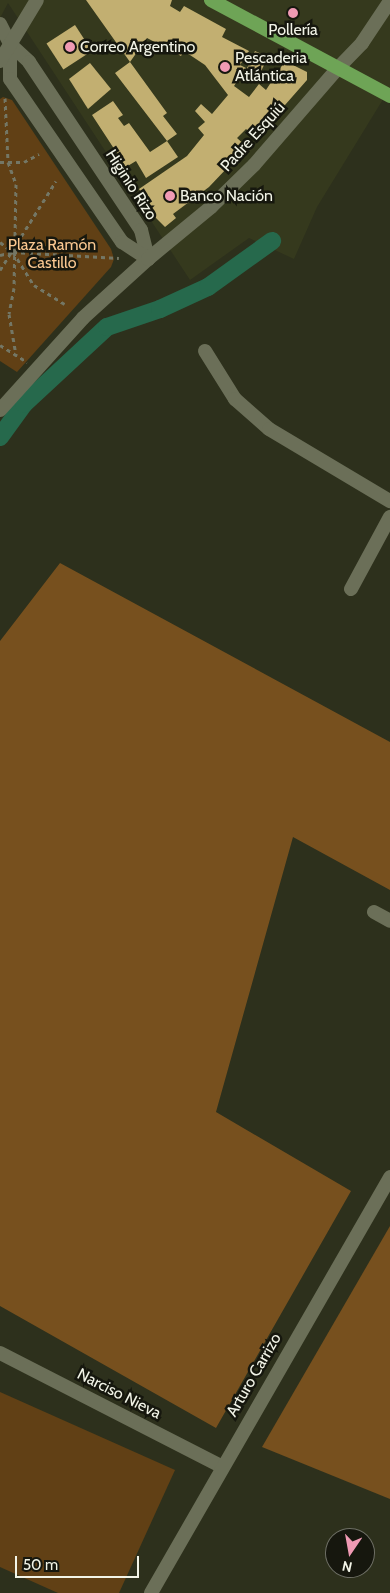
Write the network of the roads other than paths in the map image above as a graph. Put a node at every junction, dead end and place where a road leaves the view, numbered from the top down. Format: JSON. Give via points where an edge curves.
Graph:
{"nodes":[{"id":1,"x":37,"y":0,"type":"edge"},
{"id":2,"x":211,"y":0,"type":"edge"},
{"id":3,"x":390,"y":1,"type":"edge"},
{"id":4,"x":0,"y":24,"type":"edge"},
{"id":5,"x":10,"y":44,"type":"junction"},
{"id":6,"x":0,"y":61,"type":"edge"},
{"id":7,"x":338,"y":68,"type":"junction"},
{"id":8,"x":390,"y":96,"type":"edge"},
{"id":9,"x":148,"y":258,"type":"junction"},
{"id":10,"x":205,"y":351,"type":"dead end"},
{"id":11,"x":0,"y":410,"type":"edge"},
{"id":12,"x":390,"y":502,"type":"edge"},
{"id":13,"x":390,"y":516,"type":"edge"},
{"id":14,"x":352,"y":589,"type":"dead end"},
{"id":15,"x":374,"y":912,"type":"dead end"},
{"id":16,"x":390,"y":921,"type":"edge"},
{"id":17,"x":390,"y":1177,"type":"edge"},
{"id":18,"x":0,"y":1353,"type":"edge"},
{"id":19,"x":221,"y":1466,"type":"junction"},
{"id":20,"x":151,"y":1593,"type":"edge"}],
"edges":[{"from":1,"to":5,"type":"street"},
{"from":2,"to":7,"type":"main road"},
{"from":3,"to":7,"type":"street","name":"Padre Esquiú","via":[[362,43]]},
{"from":4,"to":5,"type":"street","name":"Higinio Rizo"},
{"from":5,"to":6,"type":"street"},
{"from":5,"to":9,"type":"street","name":"Higinio Rizo","via":[[29,62],[141,230]]},
{"from":5,"to":9,"type":"street","name":"Higinio Rizo","via":[[10,79],[122,242]]},
{"from":7,"to":8,"type":"main road"},
{"from":7,"to":9,"type":"street","name":"Padre Esquiú","via":[[254,165],[211,208]]},
{"from":9,"to":11,"type":"street","name":"Padre Esquiú","via":[[84,318]]},
{"from":10,"to":12,"type":"street","via":[[235,399],[269,429]]},
{"from":13,"to":14,"type":"street"},
{"from":15,"to":16,"type":"street"},
{"from":17,"to":19,"type":"street","name":"Arturo Carrizo"},
{"from":18,"to":19,"type":"street","name":"Narciso Nieva"},
{"from":19,"to":20,"type":"street","name":"Arturo Carrizo"}]}
